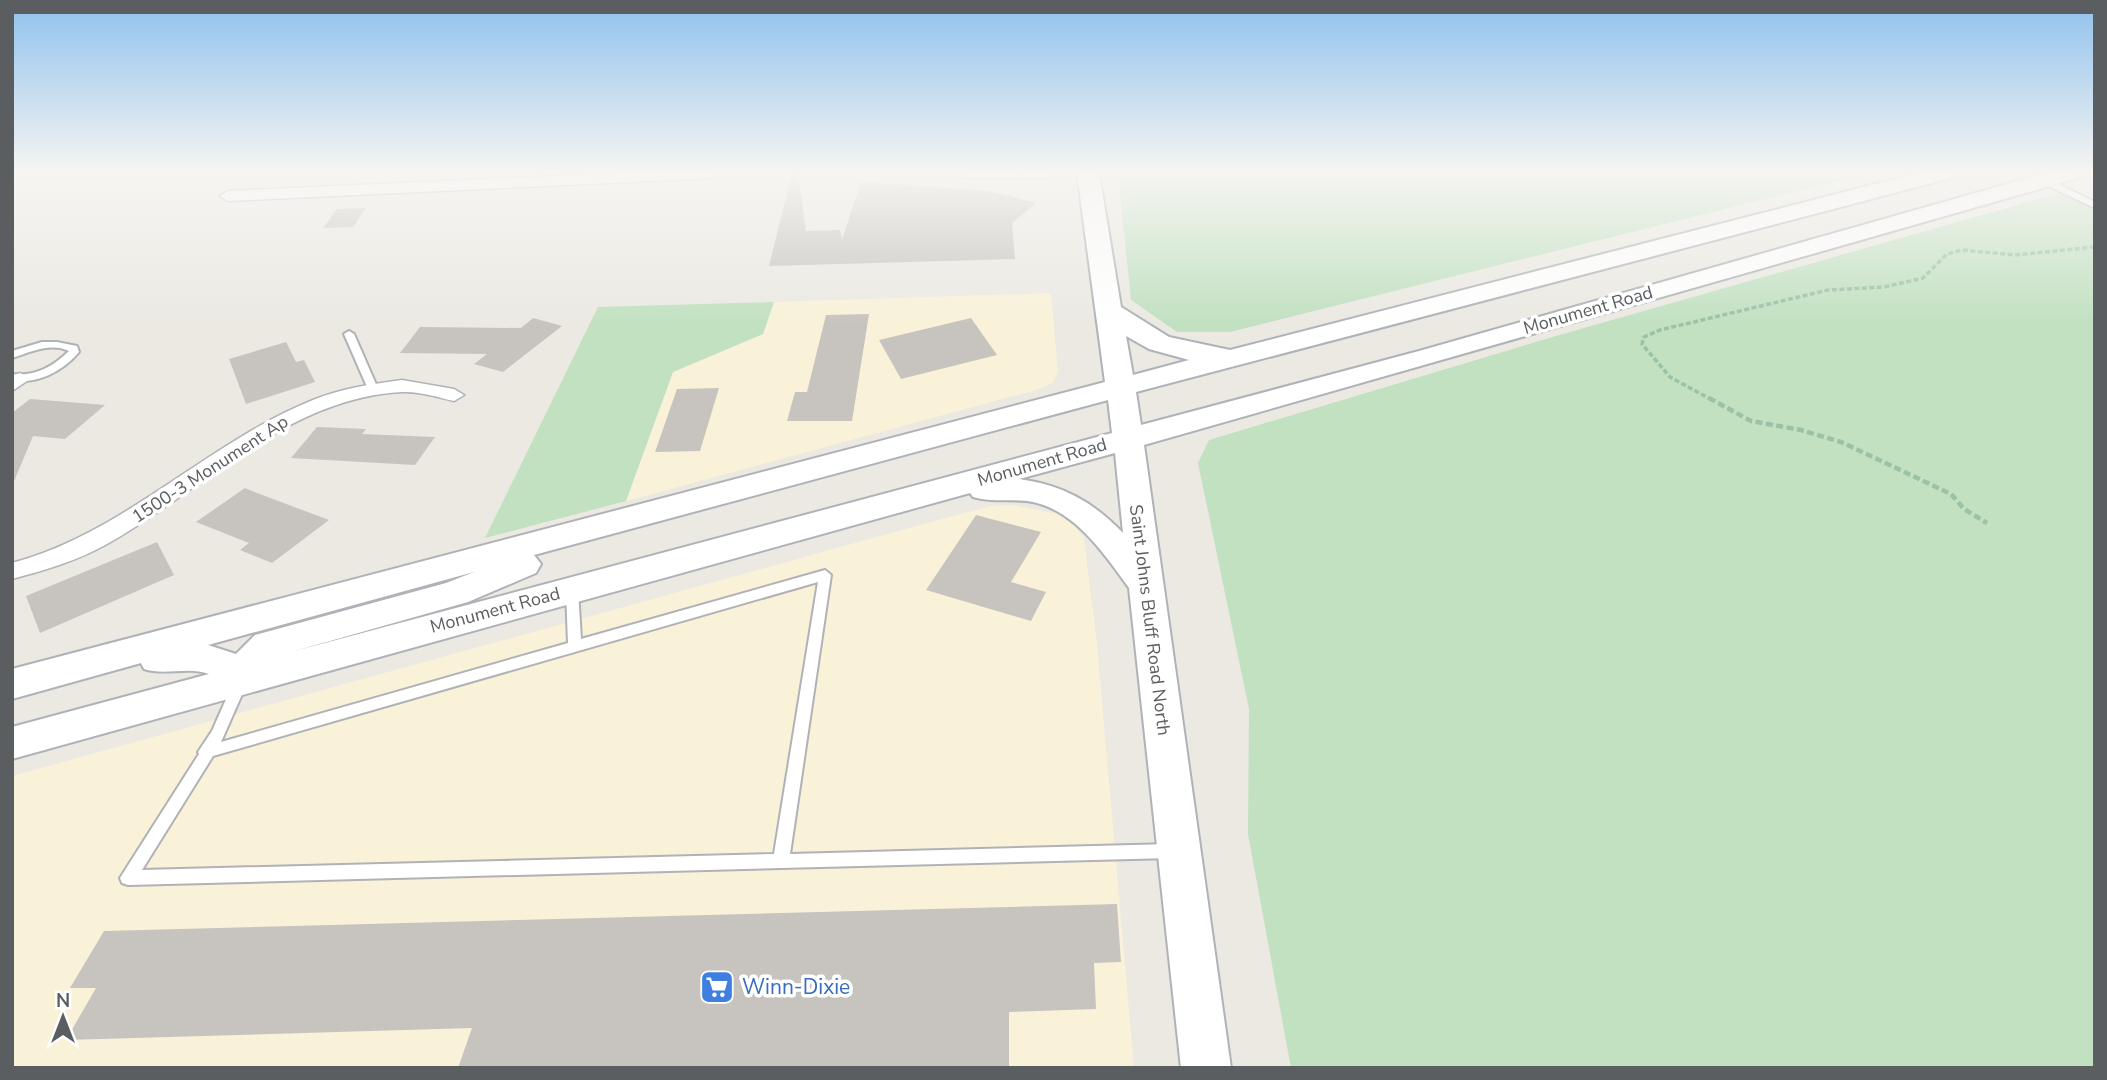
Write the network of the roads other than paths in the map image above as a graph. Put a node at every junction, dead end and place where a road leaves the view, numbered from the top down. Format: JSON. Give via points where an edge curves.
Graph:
{"nodes":[{"id":1,"x":1095,"y":223,"type":"edge"},
{"id":2,"x":1750,"y":223,"type":"edge"},
{"id":3,"x":1876,"y":223,"type":"edge"},
{"id":4,"x":1108,"y":309,"type":"junction"},
{"id":5,"x":349,"y":334,"type":"dead end"},
{"id":6,"x":12,"y":355,"type":"edge"},
{"id":7,"x":1247,"y":355,"type":"junction"},
{"id":8,"x":15,"y":380,"type":"edge"},
{"id":9,"x":1119,"y":388,"type":"junction"},
{"id":10,"x":373,"y":389,"type":"junction"},
{"id":11,"x":454,"y":395,"type":"dead end"},
{"id":12,"x":1128,"y":438,"type":"junction"},
{"id":13,"x":923,"y":496,"type":"junction"},
{"id":14,"x":591,"y":528,"type":"junction"},
{"id":15,"x":12,"y":571,"type":"edge"},
{"id":16,"x":1146,"y":586,"type":"junction"},
{"id":17,"x":572,"y":589,"type":"junction"},
{"id":18,"x":575,"y":646,"type":"junction"},
{"id":19,"x":76,"y":666,"type":"junction"},
{"id":20,"x":241,"y":679,"type":"junction"},
{"id":21,"x":12,"y":684,"type":"edge"},
{"id":22,"x":12,"y":743,"type":"edge"},
{"id":23,"x":205,"y":752,"type":"junction"},
{"id":24,"x":1179,"y":850,"type":"junction"},
{"id":25,"x":781,"y":861,"type":"junction"},
{"id":26,"x":1206,"y":1068,"type":"edge"}],
"edges":[{"from":1,"to":4,"type":"main road","name":"Saint Johns Bluff Road North"},
{"from":2,"to":7,"type":"main road"},
{"from":3,"to":12,"type":"main road","name":"Monument Road","via":[[1429,357]]},
{"from":4,"to":7,"type":"main road","via":[[1134,332],[1170,349]]},
{"from":4,"to":9,"type":"main road","name":"Saint Johns Bluff Road North"},
{"from":5,"to":10,"type":"lane"},
{"from":6,"to":8,"type":"lane","via":[[42,345],[73,348],[74,352],[63,362]]},
{"from":7,"to":9,"type":"main road"},
{"from":9,"to":12,"type":"main road","name":"Saint Johns Bluff Road North"},
{"from":9,"to":14,"type":"main road"},
{"from":10,"to":11,"type":"street","name":"1500-3 Monument Ap","via":[[404,386]]},
{"from":10,"to":15,"type":"street","name":"1500-3 Monument Ap","via":[[295,414],[100,538],[54,559]]},
{"from":12,"to":13,"type":"main road","name":"Monument Road"},
{"from":12,"to":16,"type":"main road","name":"Saint Johns Bluff Road North"},
{"from":13,"to":16,"type":"main road","via":[[1001,489],[1061,498],[1102,528]]},
{"from":13,"to":17,"type":"main road","name":"Monument Road"},
{"from":14,"to":19,"type":"main road"},
{"from":14,"to":20,"type":"main road","via":[[531,561],[456,593],[268,645]]},
{"from":16,"to":24,"type":"main road","name":"Saint Johns Bluff Road North"},
{"from":17,"to":18,"type":"lane"},
{"from":17,"to":20,"type":"main road","name":"Monument Road"},
{"from":18,"to":23,"type":"lane"},
{"from":18,"to":25,"type":"lane","via":[[825,575]]},
{"from":19,"to":20,"type":"main road","via":[[202,657],[227,664]]},
{"from":19,"to":21,"type":"main road"},
{"from":20,"to":22,"type":"main road","name":"Monument Road"},
{"from":20,"to":23,"type":"lane"},
{"from":23,"to":25,"type":"lane","via":[[128,878]]},
{"from":24,"to":25,"type":"lane"},
{"from":24,"to":26,"type":"main road","name":"Saint Johns Bluff Road North"}]}
